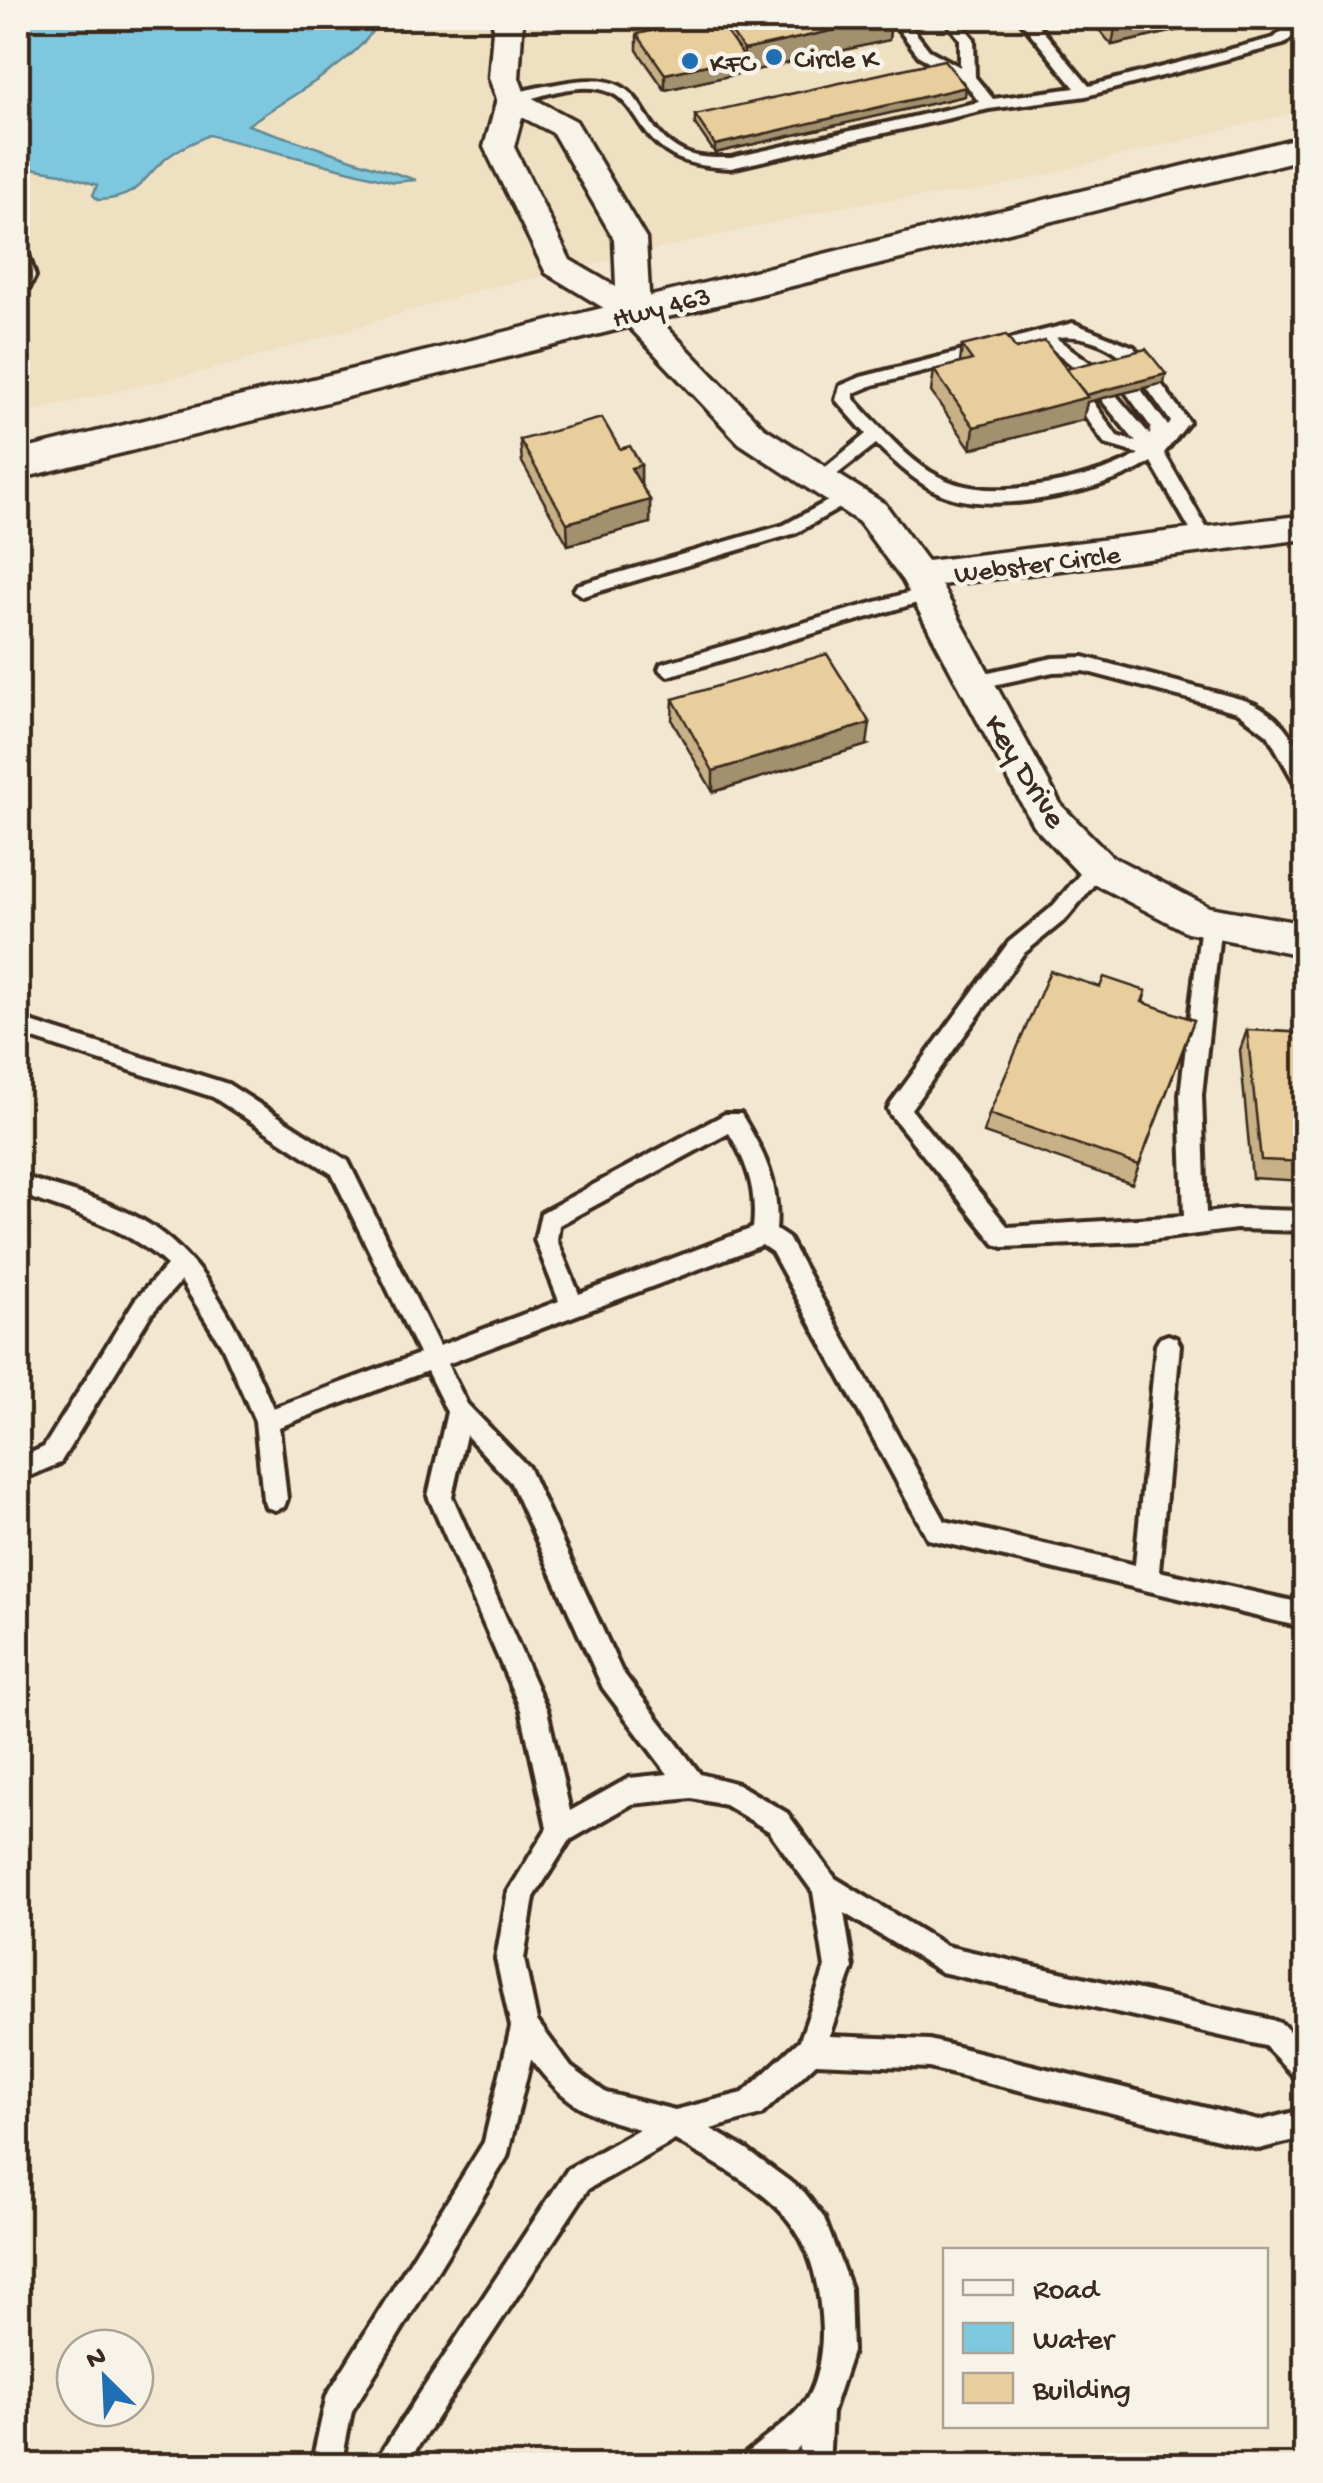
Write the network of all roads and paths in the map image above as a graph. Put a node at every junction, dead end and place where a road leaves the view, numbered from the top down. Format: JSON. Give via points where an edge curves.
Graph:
{"nodes":[{"id":1,"x":508,"y":18,"type":"edge"},
{"id":2,"x":896,"y":18,"type":"edge"},
{"id":3,"x":950,"y":18,"type":"edge"},
{"id":4,"x":1025,"y":18,"type":"edge"},
{"id":5,"x":1305,"y":18,"type":"edge"},
{"id":6,"x":968,"y":77,"type":"junction"},
{"id":7,"x":1086,"y":91,"type":"junction"},
{"id":8,"x":512,"y":99,"type":"junction"},
{"id":9,"x":989,"y":104,"type":"junction"},
{"id":10,"x":1306,"y":148,"type":"edge"},
{"id":11,"x":18,"y":248,"type":"edge"},
{"id":12,"x":18,"y":294,"type":"edge"},
{"id":13,"x":634,"y":312,"type":"junction"},
{"id":14,"x":1022,"y":340,"type":"junction"},
{"id":15,"x":1134,"y":360,"type":"edge"},
{"id":16,"x":1114,"y":365,"type":"edge"},
{"id":17,"x":1090,"y":371,"type":"edge"},
{"id":18,"x":1066,"y":377,"type":"edge"},
{"id":19,"x":1153,"y":385,"type":"edge"},
{"id":20,"x":1133,"y":390,"type":"edge"},
{"id":21,"x":1108,"y":397,"type":"edge"},
{"id":22,"x":1084,"y":403,"type":"edge"},
{"id":23,"x":876,"y":436,"type":"junction"},
{"id":24,"x":1154,"y":453,"type":"junction"},
{"id":25,"x":18,"y":465,"type":"edge"},
{"id":26,"x":833,"y":488,"type":"junction"},
{"id":27,"x":1306,"y":527,"type":"edge"},
{"id":28,"x":1205,"y":541,"type":"junction"},
{"id":29,"x":923,"y":584,"type":"junction"},
{"id":30,"x":584,"y":590,"type":"dead end"},
{"id":31,"x":668,"y":669,"type":"dead end"},
{"id":32,"x":975,"y":682,"type":"junction"},
{"id":33,"x":1306,"y":785,"type":"edge"},
{"id":34,"x":1097,"y":867,"type":"junction"},
{"id":35,"x":1211,"y":923,"type":"junction"},
{"id":36,"x":1306,"y":940,"type":"edge"},
{"id":37,"x":18,"y":1026,"type":"edge"},
{"id":38,"x":18,"y":1184,"type":"edge"},
{"id":39,"x":1306,"y":1221,"type":"edge"},
{"id":40,"x":1194,"y":1224,"type":"junction"},
{"id":41,"x":764,"y":1234,"type":"junction"},
{"id":42,"x":182,"y":1264,"type":"junction"},
{"id":43,"x":572,"y":1306,"type":"junction"},
{"id":44,"x":1168,"y":1344,"type":"dead end"},
{"id":45,"x":433,"y":1360,"type":"junction"},
{"id":46,"x":459,"y":1412,"type":"junction"},
{"id":47,"x":267,"y":1421,"type":"junction"},
{"id":48,"x":18,"y":1470,"type":"edge"},
{"id":49,"x":275,"y":1499,"type":"dead end"},
{"id":50,"x":1146,"y":1580,"type":"junction"},
{"id":51,"x":1306,"y":1616,"type":"edge"},
{"id":52,"x":692,"y":1785,"type":"junction"},
{"id":53,"x":561,"y":1832,"type":"junction"},
{"id":54,"x":826,"y":1887,"type":"junction"},
{"id":55,"x":525,"y":2027,"type":"junction"},
{"id":56,"x":811,"y":2049,"type":"junction"},
{"id":57,"x":1306,"y":2068,"type":"edge"},
{"id":58,"x":1306,"y":2123,"type":"edge"},
{"id":59,"x":675,"y":2124,"type":"junction"},
{"id":60,"x":817,"y":2412,"type":"junction"},
{"id":61,"x":326,"y":2466,"type":"edge"},
{"id":62,"x":387,"y":2466,"type":"edge"},
{"id":63,"x":755,"y":2466,"type":"edge"},
{"id":64,"x":814,"y":2466,"type":"edge"}],
"edges":[{"from":1,"to":8,"type":"street","via":[[504,78]]},
{"from":2,"to":6,"type":"lane","via":[[924,53]]},
{"from":3,"to":6,"type":"lane","via":[[966,39]]},
{"from":4,"to":7,"type":"lane"},
{"from":5,"to":7,"type":"lane","via":[[1279,41]]},
{"from":6,"to":9,"type":"lane"},
{"from":7,"to":9,"type":"lane"},
{"from":8,"to":9,"type":"lane","via":[[584,83],[611,86],[637,103],[668,149],[698,162],[731,163]]},
{"from":8,"to":13,"type":"street","via":[[566,127],[630,239]]},
{"from":8,"to":13,"type":"street","name":"Webster Circle","via":[[499,146],[557,266]]},
{"from":10,"to":13,"type":"main road","name":"Hwy 463"},
{"from":11,"to":12,"type":"lane","via":[[28,276]]},
{"from":13,"to":25,"type":"main road","name":"Hwy 463"},
{"from":13,"to":26,"type":"street","name":"Webster Circle","via":[[751,435]]},
{"from":14,"to":15,"type":"lane","via":[[1073,328],[1128,350]]},
{"from":14,"to":16,"type":"lane","via":[[1070,336]]},
{"from":14,"to":17,"type":"lane","via":[[1056,343]]},
{"from":14,"to":18,"type":"lane"},
{"from":14,"to":23,"type":"lane","via":[[846,390],[845,400]]},
{"from":19,"to":24,"type":"lane","via":[[1180,422]]},
{"from":20,"to":24,"type":"lane","via":[[1160,427]]},
{"from":21,"to":24,"type":"lane"},
{"from":22,"to":24,"type":"lane","via":[[1110,440]]},
{"from":23,"to":24,"type":"lane","via":[[940,485],[976,496],[1050,489]]},
{"from":23,"to":26,"type":"lane"},
{"from":24,"to":28,"type":"lane"},
{"from":26,"to":29,"type":"street","name":"Webster Circle","via":[[872,513]]},
{"from":26,"to":30,"type":"lane","via":[[790,529]]},
{"from":27,"to":28,"type":"street","name":"Webster Circle"},
{"from":28,"to":29,"type":"street","name":"Webster Circle"},
{"from":29,"to":31,"type":"lane"},
{"from":29,"to":32,"type":"street","name":"Key Drive"},
{"from":32,"to":33,"type":"lane","via":[[1084,664],[1244,706],[1276,728]]},
{"from":32,"to":34,"type":"street","name":"Key Drive","via":[[1047,815]]},
{"from":34,"to":35,"type":"street","name":"Key Drive"},
{"from":34,"to":40,"type":"lane","via":[[1016,948],[899,1109],[1004,1237]]},
{"from":35,"to":36,"type":"street","name":"Key Drive"},
{"from":35,"to":40,"type":"lane","via":[[1191,1095]]},
{"from":37,"to":45,"type":"lane","via":[[220,1090],[340,1168]]},
{"from":38,"to":42,"type":"lane","via":[[134,1227]]},
{"from":39,"to":40,"type":"lane"},
{"from":41,"to":43,"type":"lane"},
{"from":41,"to":43,"type":"lane","via":[[769,1196],[762,1168],[733,1120],[549,1220],[546,1240]]},
{"from":41,"to":50,"type":"lane","via":[[780,1244],[937,1531]]},
{"from":42,"to":47,"type":"lane","via":[[220,1319]]},
{"from":42,"to":48,"type":"lane","via":[[142,1307],[52,1456]]},
{"from":43,"to":45,"type":"lane"},
{"from":44,"to":50,"type":"lane"},
{"from":45,"to":46,"type":"lane"},
{"from":45,"to":47,"type":"lane"},
{"from":46,"to":52,"type":"lane","via":[[520,1474],[612,1679]]},
{"from":46,"to":53,"type":"lane","via":[[440,1496],[534,1710]]},
{"from":47,"to":49,"type":"lane"},
{"from":50,"to":51,"type":"lane"},
{"from":52,"to":53,"type":"lane","via":[[628,1791]]},
{"from":52,"to":54,"type":"lane","via":[[728,1793],[778,1822]]},
{"from":53,"to":55,"type":"lane","via":[[521,1892],[510,1959]]},
{"from":54,"to":56,"type":"lane","via":[[839,1968]]},
{"from":54,"to":57,"type":"lane","via":[[941,1958],[1272,2034]]},
{"from":55,"to":59,"type":"lane","via":[[561,2077],[600,2106]]},
{"from":55,"to":61,"type":"lane","via":[[497,2147],[338,2406]]},
{"from":56,"to":58,"type":"lane","via":[[929,2054],[1259,2135]]},
{"from":56,"to":59,"type":"lane","via":[[751,2104]]},
{"from":59,"to":60,"type":"lane","via":[[780,2191],[814,2228],[835,2288],[837,2352]]},
{"from":59,"to":62,"type":"lane","via":[[578,2179]]},
{"from":60,"to":63,"type":"lane"},
{"from":60,"to":64,"type":"lane"}]}
